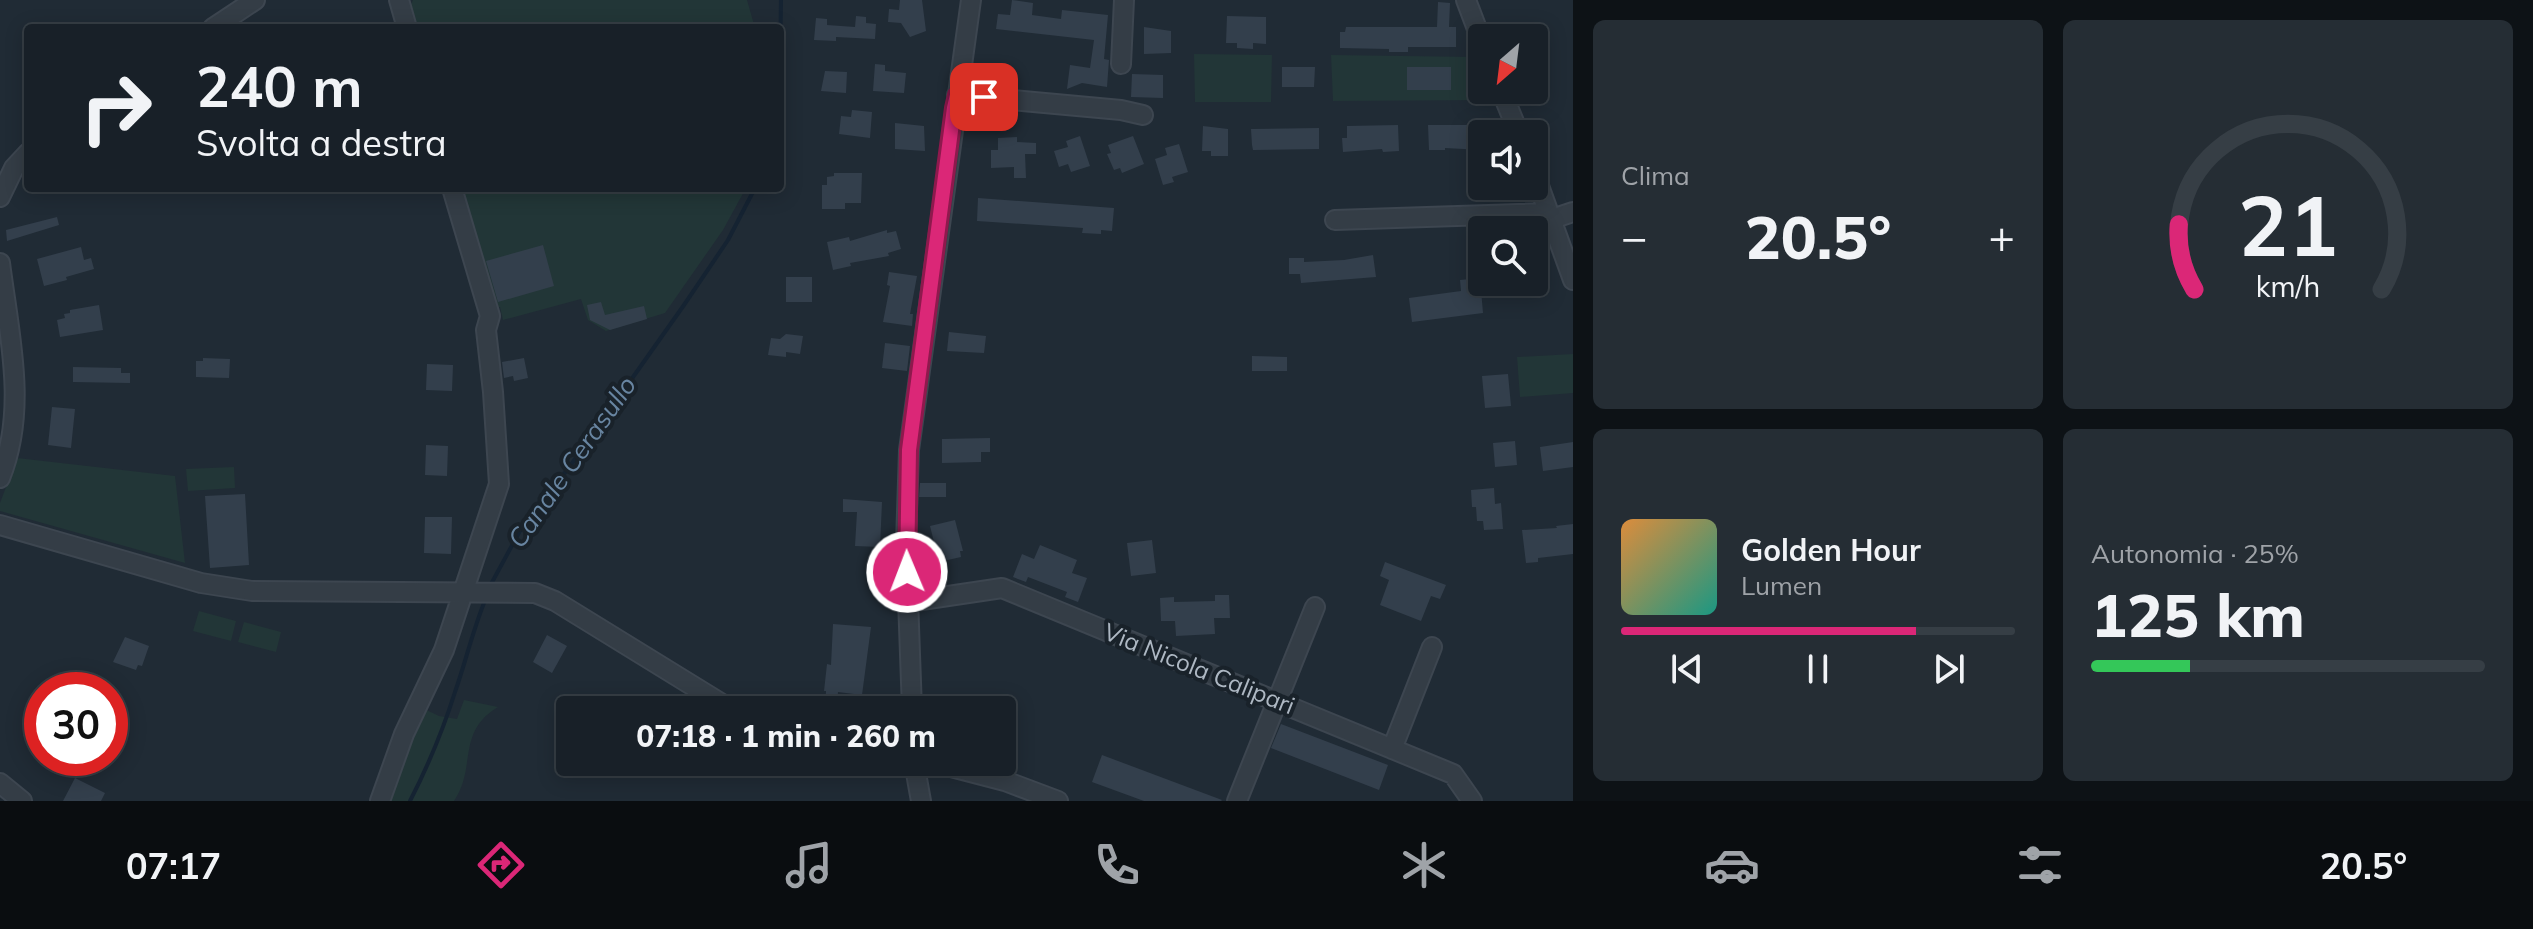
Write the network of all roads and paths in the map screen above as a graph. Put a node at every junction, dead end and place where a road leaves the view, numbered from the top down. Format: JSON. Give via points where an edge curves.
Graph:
{"nodes":[{"id":1,"x":255,"y":0,"type":"edge"},
{"id":2,"x":399,"y":0,"type":"edge"},
{"id":3,"x":971,"y":0,"type":"edge"},
{"id":4,"x":1124,"y":0,"type":"edge"},
{"id":5,"x":1466,"y":0,"type":"edge"},
{"id":6,"x":219,"y":24,"type":"edge"},
{"id":7,"x":406,"y":24,"type":"edge"},
{"id":8,"x":1475,"y":24,"type":"edge"},
{"id":9,"x":1121,"y":64,"type":"dead end"},
{"id":10,"x":957,"y":95,"type":"junction"},
{"id":11,"x":1143,"y":115,"type":"dead end"},
{"id":12,"x":24,"y":156,"type":"edge"},
{"id":13,"x":7,"y":167,"type":"edge"},
{"id":14,"x":453,"y":192,"type":"edge"},
{"id":15,"x":0,"y":194,"type":"edge"},
{"id":16,"x":1544,"y":200,"type":"edge"},
{"id":17,"x":1573,"y":212,"type":"edge"},
{"id":18,"x":1550,"y":216,"type":"junction"},
{"id":19,"x":1335,"y":220,"type":"dead end"},
{"id":20,"x":0,"y":263,"type":"edge"},
{"id":21,"x":1573,"y":280,"type":"edge"},
{"id":22,"x":0,"y":478,"type":"edge"},
{"id":23,"x":0,"y":525,"type":"edge"},
{"id":24,"x":462,"y":592,"type":"junction"},
{"id":25,"x":908,"y":602,"type":"junction"},
{"id":26,"x":1315,"y":607,"type":"dead end"},
{"id":27,"x":1432,"y":647,"type":"dead end"},
{"id":28,"x":709,"y":696,"type":"edge"},
{"id":29,"x":911,"y":696,"type":"edge"},
{"id":30,"x":1276,"y":700,"type":"junction"},
{"id":31,"x":1392,"y":749,"type":"junction"},
{"id":32,"x":917,"y":776,"type":"edge"},
{"id":33,"x":986,"y":776,"type":"edge"},
{"id":34,"x":0,"y":783,"type":"edge"},
{"id":35,"x":22,"y":801,"type":"edge"},
{"id":36,"x":380,"y":801,"type":"edge"},
{"id":37,"x":921,"y":801,"type":"edge"},
{"id":38,"x":1058,"y":801,"type":"edge"},
{"id":39,"x":1237,"y":801,"type":"edge"},
{"id":40,"x":1472,"y":801,"type":"edge"}],
"edges":[{"from":1,"to":6,"type":"street"},
{"from":2,"to":7,"type":"street"},
{"from":3,"to":10,"type":"street"},
{"from":4,"to":9,"type":"street"},
{"from":5,"to":8,"type":"street"},
{"from":10,"to":11,"type":"street"},
{"from":10,"to":25,"type":"street","via":[[909,450]]},
{"from":12,"to":13,"type":"street"},
{"from":13,"to":15,"type":"street"},
{"from":14,"to":24,"type":"street","via":[[490,316],[486,330],[499,484]]},
{"from":16,"to":18,"type":"street"},
{"from":17,"to":18,"type":"street"},
{"from":18,"to":19,"type":"street"},
{"from":18,"to":21,"type":"street"},
{"from":20,"to":22,"type":"street","via":[[15,373],[14,429]]},
{"from":23,"to":24,"type":"street","via":[[201,583],[252,591]]},
{"from":24,"to":28,"type":"street","via":[[535,593],[555,601]]},
{"from":24,"to":36,"type":"street","via":[[444,650],[404,734]]},
{"from":25,"to":29,"type":"street"},
{"from":25,"to":30,"type":"street","name":"Via Nicola Calipari","via":[[1002,588]]},
{"from":26,"to":30,"type":"street"},
{"from":27,"to":31,"type":"street"},
{"from":30,"to":31,"type":"street","name":"Via Nicola Calipari"},
{"from":30,"to":39,"type":"street"},
{"from":31,"to":40,"type":"street","name":"Via Nicola Calipari","via":[[1453,774]]},
{"from":32,"to":37,"type":"street"},
{"from":33,"to":38,"type":"street"},
{"from":34,"to":35,"type":"street"}]}
